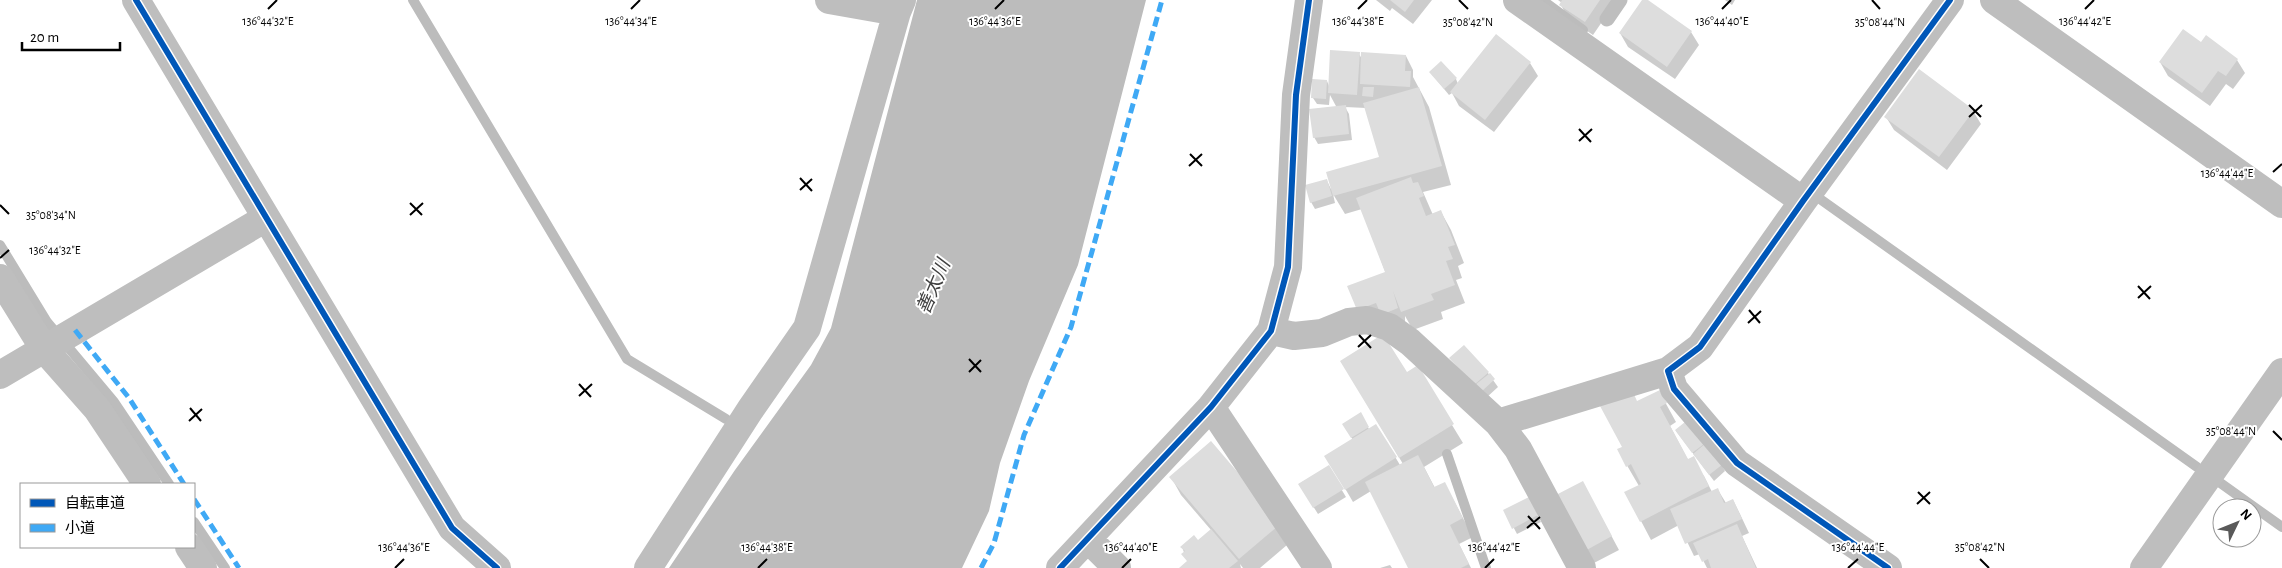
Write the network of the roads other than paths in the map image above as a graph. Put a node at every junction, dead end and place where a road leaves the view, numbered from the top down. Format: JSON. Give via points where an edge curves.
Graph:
{"nodes":[{"id":1,"x":136,"y":0,"type":"edge"},
{"id":2,"x":829,"y":0,"type":"edge"},
{"id":3,"x":1309,"y":0,"type":"edge"},
{"id":4,"x":1518,"y":0,"type":"edge"},
{"id":5,"x":1620,"y":0,"type":"edge"},
{"id":6,"x":1950,"y":0,"type":"edge"},
{"id":7,"x":1994,"y":0,"type":"edge"},
{"id":8,"x":900,"y":6,"type":"edge"},
{"id":9,"x":1607,"y":19,"type":"dead end"},
{"id":10,"x":1803,"y":201,"type":"junction"},
{"id":11,"x":2282,"y":204,"type":"edge"},
{"id":12,"x":266,"y":218,"type":"junction"},
{"id":13,"x":0,"y":278,"type":"edge"},
{"id":14,"x":1271,"y":331,"type":"junction"},
{"id":15,"x":55,"y":342,"type":"junction"},
{"id":16,"x":1668,"y":371,"type":"junction"},
{"id":17,"x":2282,"y":372,"type":"edge"},
{"id":18,"x":0,"y":375,"type":"edge"},
{"id":19,"x":1211,"y":407,"type":"junction"},
{"id":20,"x":1498,"y":423,"type":"junction"},
{"id":21,"x":146,"y":483,"type":"edge"},
{"id":22,"x":1088,"y":539,"type":"junction"},
{"id":23,"x":190,"y":548,"type":"edge"},
{"id":24,"x":204,"y":568,"type":"edge"},
{"id":25,"x":497,"y":568,"type":"edge"},
{"id":26,"x":648,"y":568,"type":"edge"},
{"id":27,"x":1060,"y":568,"type":"edge"},
{"id":28,"x":1117,"y":568,"type":"edge"},
{"id":29,"x":1318,"y":568,"type":"edge"},
{"id":30,"x":1582,"y":568,"type":"edge"},
{"id":31,"x":1888,"y":568,"type":"edge"},
{"id":32,"x":2144,"y":568,"type":"edge"}],
"edges":[{"from":1,"to":12,"type":"street"},
{"from":2,"to":8,"type":"street"},
{"from":3,"to":14,"type":"street","via":[[1296,96],[1288,267]]},
{"from":4,"to":10,"type":"street"},
{"from":5,"to":9,"type":"lane"},
{"from":6,"to":10,"type":"street"},
{"from":7,"to":11,"type":"street"},
{"from":8,"to":26,"type":"street","via":[[807,328]]},
{"from":10,"to":16,"type":"street","via":[[1700,347]]},
{"from":12,"to":15,"type":"street"},
{"from":12,"to":25,"type":"street","via":[[452,528]]},
{"from":13,"to":15,"type":"street"},
{"from":14,"to":19,"type":"street"},
{"from":14,"to":20,"type":"street","via":[[1294,336],[1322,333],[1349,322],[1366,320],[1389,327],[1410,342]]},
{"from":15,"to":18,"type":"street"},
{"from":15,"to":21,"type":"street"},
{"from":16,"to":20,"type":"street"},
{"from":16,"to":31,"type":"street","via":[[1674,389],[1737,463]]},
{"from":17,"to":32,"type":"street"},
{"from":19,"to":22,"type":"street"},
{"from":19,"to":29,"type":"street"},
{"from":20,"to":30,"type":"street","via":[[1518,449]]},
{"from":22,"to":27,"type":"street"},
{"from":22,"to":28,"type":"street"},
{"from":23,"to":24,"type":"street"}]}
